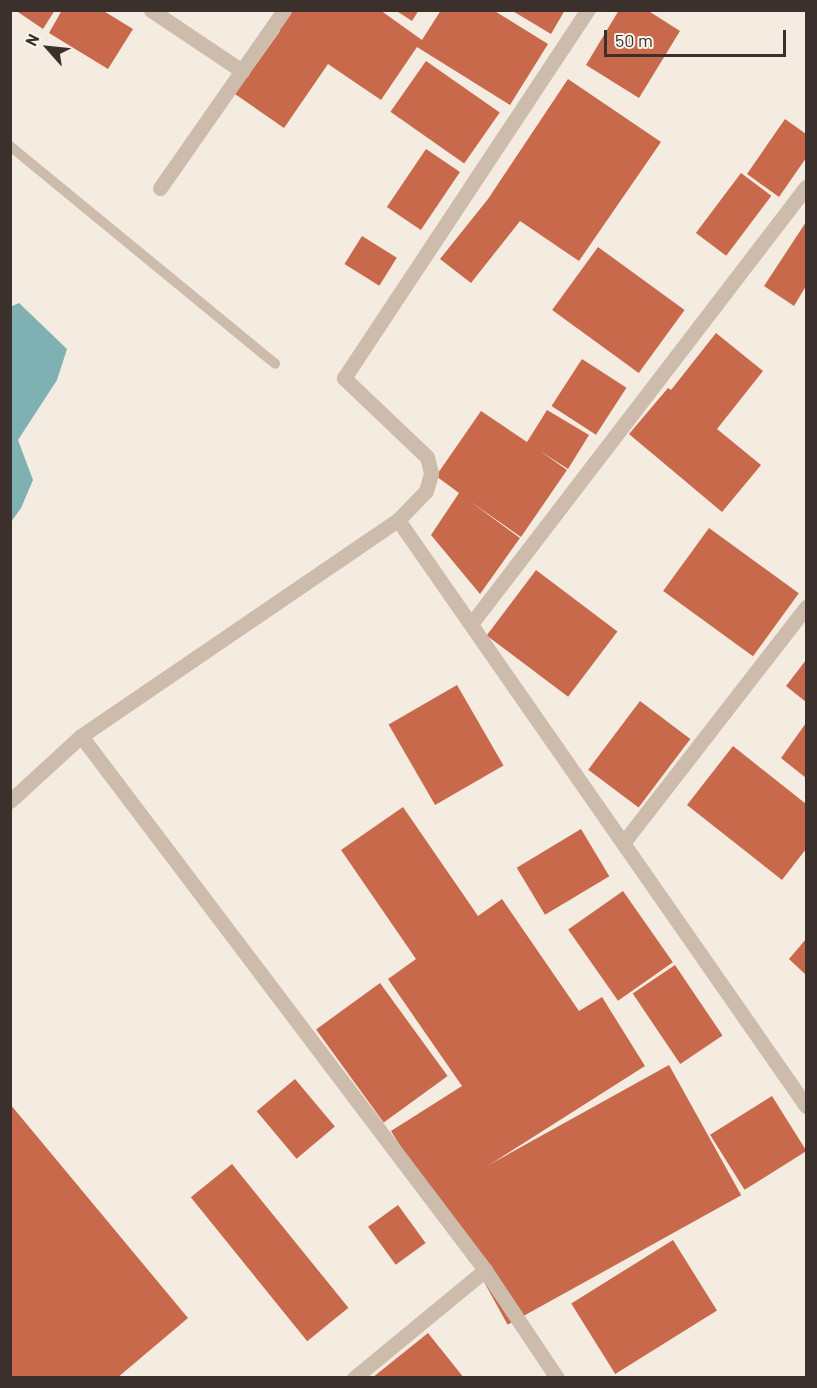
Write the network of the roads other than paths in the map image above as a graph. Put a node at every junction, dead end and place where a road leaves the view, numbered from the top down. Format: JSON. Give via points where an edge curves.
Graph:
{"nodes":[{"id":1,"x":151,"y":10,"type":"edge"},
{"id":2,"x":284,"y":10,"type":"edge"},
{"id":3,"x":588,"y":10,"type":"edge"},
{"id":4,"x":242,"y":71,"type":"junction"},
{"id":5,"x":10,"y":146,"type":"edge"},
{"id":6,"x":807,"y":187,"type":"edge"},
{"id":7,"x":160,"y":188,"type":"dead end"},
{"id":8,"x":276,"y":364,"type":"dead end"},
{"id":9,"x":398,"y":520,"type":"junction"},
{"id":10,"x":807,"y":607,"type":"edge"},
{"id":11,"x":471,"y":624,"type":"junction"},
{"id":12,"x":81,"y":736,"type":"junction"},
{"id":13,"x":10,"y":801,"type":"edge"},
{"id":14,"x":623,"y":843,"type":"junction"},
{"id":15,"x":807,"y":1106,"type":"edge"},
{"id":16,"x":484,"y":1270,"type":"junction"},
{"id":17,"x":354,"y":1377,"type":"edge"},
{"id":18,"x":557,"y":1377,"type":"edge"}],
"edges":[{"from":1,"to":4,"type":"street"},
{"from":2,"to":4,"type":"street"},
{"from":3,"to":9,"type":"street","via":[[344,378],[427,457],[431,473],[426,491]]},
{"from":4,"to":7,"type":"street"},
{"from":5,"to":8,"type":"lane"},
{"from":6,"to":11,"type":"street"},
{"from":9,"to":11,"type":"street"},
{"from":9,"to":12,"type":"street"},
{"from":10,"to":14,"type":"street"},
{"from":11,"to":14,"type":"street"},
{"from":12,"to":13,"type":"street"},
{"from":12,"to":16,"type":"street"},
{"from":14,"to":15,"type":"street"},
{"from":16,"to":17,"type":"street"},
{"from":16,"to":18,"type":"street"}]}
